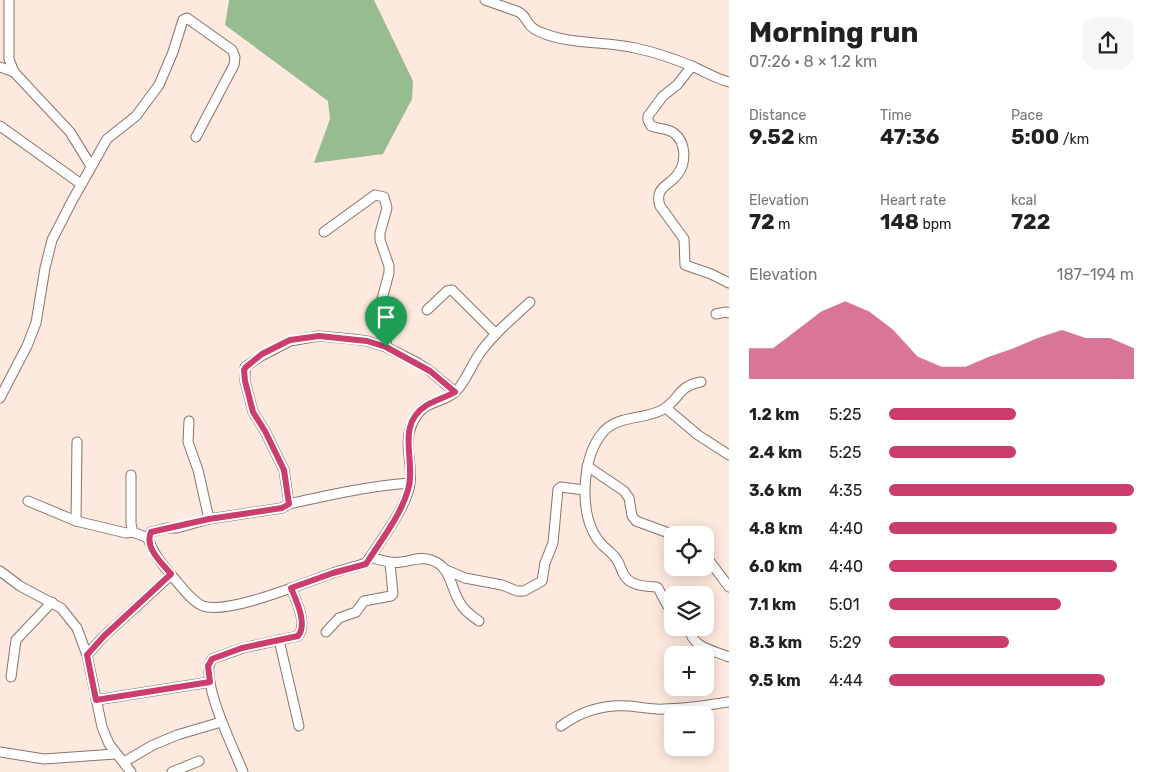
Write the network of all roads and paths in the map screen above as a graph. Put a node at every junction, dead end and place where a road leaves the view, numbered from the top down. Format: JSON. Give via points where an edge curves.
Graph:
{"nodes":[{"id":1,"x":9,"y":0,"type":"edge"},
{"id":2,"x":485,"y":0,"type":"edge"},
{"id":3,"x":692,"y":66,"type":"junction"},
{"id":4,"x":0,"y":67,"type":"edge"},
{"id":5,"x":14,"y":72,"type":"junction"},
{"id":6,"x":729,"y":82,"type":"edge"},
{"id":7,"x":0,"y":126,"type":"edge"},
{"id":8,"x":196,"y":137,"type":"dead end"},
{"id":9,"x":91,"y":166,"type":"junction"},
{"id":10,"x":81,"y":184,"type":"junction"},
{"id":11,"x":324,"y":232,"type":"dead end"},
{"id":12,"x":729,"y":283,"type":"edge"},
{"id":13,"x":530,"y":302,"type":"dead end"},
{"id":14,"x":428,"y":310,"type":"dead end"},
{"id":15,"x":729,"y":313,"type":"edge"},
{"id":16,"x":716,"y":314,"type":"dead end"},
{"id":17,"x":496,"y":334,"type":"junction"},
{"id":18,"x":386,"y":347,"type":"junction"},
{"id":19,"x":701,"y":382,"type":"dead end"},
{"id":20,"x":455,"y":392,"type":"junction"},
{"id":21,"x":0,"y":398,"type":"edge"},
{"id":22,"x":666,"y":408,"type":"junction"},
{"id":23,"x":189,"y":421,"type":"dead end"},
{"id":24,"x":77,"y":442,"type":"dead end"},
{"id":25,"x":729,"y":455,"type":"edge"},
{"id":26,"x":588,"y":466,"type":"junction"},
{"id":27,"x":131,"y":475,"type":"dead end"},
{"id":28,"x":410,"y":483,"type":"junction"},
{"id":29,"x":584,"y":490,"type":"junction"},
{"id":30,"x":28,"y":501,"type":"dead end"},
{"id":31,"x":289,"y":504,"type":"junction"},
{"id":32,"x":209,"y":519,"type":"junction"},
{"id":33,"x":76,"y":521,"type":"junction"},
{"id":34,"x":664,"y":531,"type":"edge"},
{"id":35,"x":133,"y":532,"type":"junction"},
{"id":36,"x":148,"y":538,"type":"junction"},
{"id":37,"x":370,"y":557,"type":"junction"},
{"id":38,"x":390,"y":563,"type":"junction"},
{"id":39,"x":714,"y":567,"type":"edge"},
{"id":40,"x":444,"y":568,"type":"junction"},
{"id":41,"x":0,"y":571,"type":"edge"},
{"id":42,"x":171,"y":574,"type":"junction"},
{"id":43,"x":729,"y":587,"type":"edge"},
{"id":44,"x":291,"y":588,"type":"junction"},
{"id":45,"x":664,"y":601,"type":"edge"},
{"id":46,"x":52,"y":602,"type":"junction"},
{"id":47,"x":479,"y":621,"type":"dead end"},
{"id":48,"x":326,"y":632,"type":"dead end"},
{"id":49,"x":691,"y":636,"type":"edge"},
{"id":50,"x":280,"y":640,"type":"junction"},
{"id":51,"x":87,"y":655,"type":"junction"},
{"id":52,"x":729,"y":657,"type":"edge"},
{"id":53,"x":10,"y":677,"type":"dead end"},
{"id":54,"x":210,"y":682,"type":"junction"},
{"id":55,"x":96,"y":700,"type":"junction"},
{"id":56,"x":729,"y":702,"type":"edge"},
{"id":57,"x":222,"y":722,"type":"junction"},
{"id":58,"x":299,"y":726,"type":"dead end"},
{"id":59,"x":561,"y":726,"type":"dead end"},
{"id":60,"x":0,"y":752,"type":"edge"},
{"id":61,"x":115,"y":754,"type":"junction"},
{"id":62,"x":124,"y":762,"type":"junction"},
{"id":63,"x":199,"y":762,"type":"dead end"},
{"id":64,"x":131,"y":772,"type":"edge"},
{"id":65,"x":172,"y":772,"type":"edge"},
{"id":66,"x":243,"y":772,"type":"edge"}],
"edges":[{"from":1,"to":5,"type":"street","via":[[9,59]]},
{"from":2,"to":3,"type":"street","via":[[524,14],[529,26],[542,34],[635,48]]},
{"from":3,"to":6,"type":"street"},
{"from":3,"to":12,"type":"street","via":[[677,86],[662,96],[648,116],[651,126],[670,130],[683,143],[682,168],[661,189],[658,200],[684,239],[685,265]]},
{"from":4,"to":5,"type":"street"},
{"from":5,"to":9,"type":"street","via":[[70,132]]},
{"from":7,"to":10,"type":"street"},
{"from":8,"to":9,"type":"street","via":[[234,65],[234,57],[232,50],[187,18],[183,20],[174,52],[159,85],[136,116],[107,139]]},
{"from":9,"to":10,"type":"street"},
{"from":10,"to":21,"type":"street","via":[[52,240],[36,323]]},
{"from":11,"to":18,"type":"street","via":[[375,195],[384,197],[387,208],[380,240],[389,266],[382,299],[387,325]]},
{"from":13,"to":17,"type":"street"},
{"from":14,"to":17,"type":"street","via":[[452,290]]},
{"from":15,"to":16,"type":"street"},
{"from":17,"to":20,"type":"street"},
{"from":18,"to":20,"type":"street","via":[[430,371]]},
{"from":18,"to":31,"type":"street","via":[[367,341],[319,336],[290,340],[262,354],[246,367],[245,381],[253,412],[284,470]]},
{"from":19,"to":22,"type":"street","via":[[687,385]]},
{"from":20,"to":28,"type":"street","via":[[426,406],[416,416],[408,435]]},
{"from":22,"to":25,"type":"street","via":[[698,435]]},
{"from":22,"to":26,"type":"street","via":[[612,424],[597,440]]},
{"from":23,"to":32,"type":"street","via":[[188,442]]},
{"from":24,"to":33,"type":"street"},
{"from":26,"to":29,"type":"street"},
{"from":26,"to":34,"type":"street","via":[[624,490],[636,521]]},
{"from":27,"to":35,"type":"street"},
{"from":28,"to":31,"type":"street","via":[[372,487]]},
{"from":28,"to":37,"type":"street","via":[[394,522]]},
{"from":29,"to":40,"type":"street","via":[[558,489],[552,543],[542,581],[524,591],[517,591],[465,578]]},
{"from":29,"to":45,"type":"street","via":[[592,528],[601,545],[615,556],[629,580],[636,585],[656,586]]},
{"from":30,"to":33,"type":"street"},
{"from":31,"to":32,"type":"street","via":[[282,508]]},
{"from":32,"to":36,"type":"street","via":[[151,532]]},
{"from":33,"to":35,"type":"street"},
{"from":35,"to":36,"type":"street"},
{"from":36,"to":42,"type":"street","via":[[155,556]]},
{"from":37,"to":38,"type":"street"},
{"from":37,"to":44,"type":"street","via":[[366,564]]},
{"from":38,"to":40,"type":"street","via":[[421,558],[438,562]]},
{"from":38,"to":48,"type":"street","via":[[393,594],[364,601],[356,612],[339,618]]},
{"from":39,"to":43,"type":"street"},
{"from":40,"to":47,"type":"street","via":[[460,604]]},
{"from":41,"to":46,"type":"street","via":[[20,586]]},
{"from":42,"to":44,"type":"street","via":[[198,604],[213,608]]},
{"from":42,"to":51,"type":"street"},
{"from":44,"to":50,"type":"street","via":[[302,631],[298,636]]},
{"from":46,"to":51,"type":"street","via":[[77,628]]},
{"from":46,"to":53,"type":"street","via":[[16,640]]},
{"from":49,"to":52,"type":"street","via":[[698,644]]},
{"from":50,"to":54,"type":"street","via":[[242,648],[212,659],[208,666]]},
{"from":50,"to":58,"type":"street"},
{"from":51,"to":55,"type":"street"},
{"from":54,"to":55,"type":"street"},
{"from":54,"to":57,"type":"street"},
{"from":55,"to":61,"type":"street","via":[[102,727]]},
{"from":56,"to":59,"type":"street","via":[[697,708],[663,709],[613,705],[601,707]]},
{"from":57,"to":62,"type":"street","via":[[177,735]]},
{"from":57,"to":66,"type":"street"},
{"from":60,"to":61,"type":"street","via":[[44,759]]},
{"from":61,"to":62,"type":"street"},
{"from":62,"to":64,"type":"street"},
{"from":63,"to":65,"type":"street"}]}
